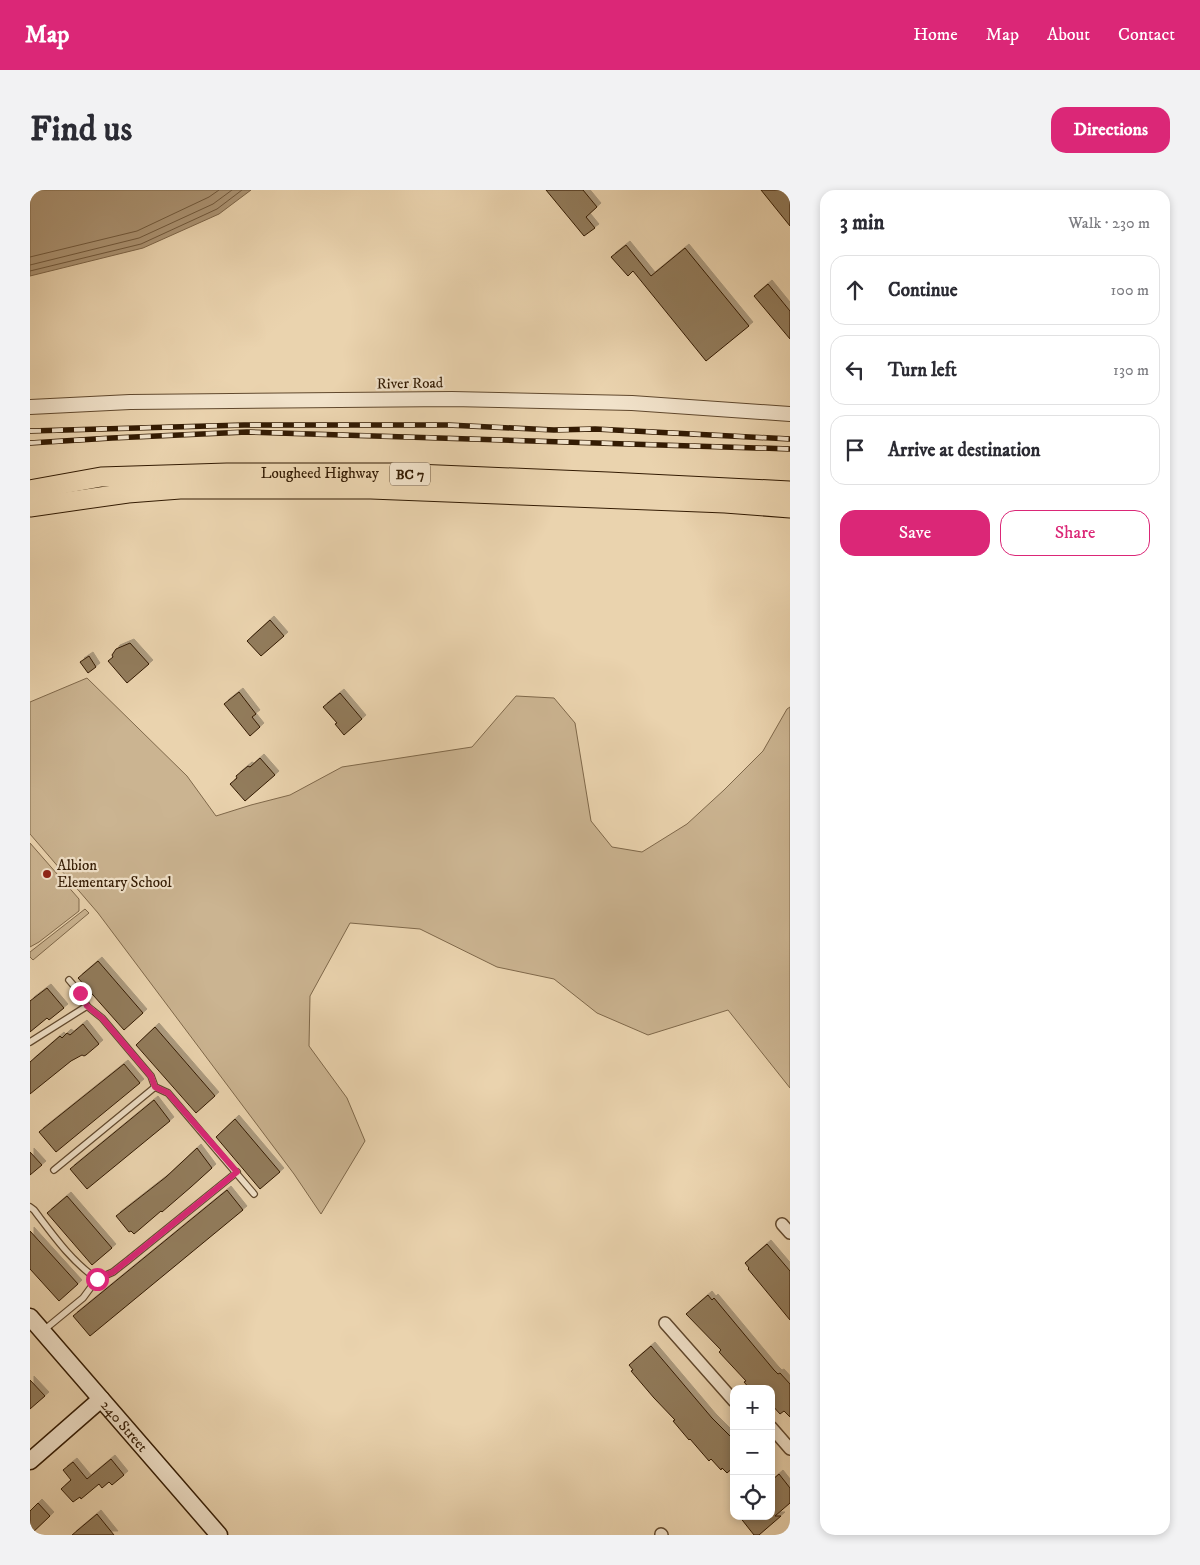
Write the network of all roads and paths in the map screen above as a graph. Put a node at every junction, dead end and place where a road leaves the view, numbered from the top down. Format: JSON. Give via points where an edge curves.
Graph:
{"nodes":[{"id":1,"x":30,"y":407,"type":"edge"},
{"id":2,"x":790,"y":414,"type":"edge"},
{"id":3,"x":30,"y":490,"type":"edge"},
{"id":4,"x":790,"y":492,"type":"edge"},
{"id":5,"x":30,"y":508,"type":"edge"},
{"id":6,"x":790,"y":508,"type":"edge"},
{"id":7,"x":69,"y":980,"type":"dead end"},
{"id":8,"x":87,"y":1006,"type":"junction"},
{"id":9,"x":30,"y":1042,"type":"edge"},
{"id":10,"x":155,"y":1087,"type":"junction"},
{"id":11,"x":54,"y":1170,"type":"dead end"},
{"id":12,"x":237,"y":1172,"type":"junction"},
{"id":13,"x":254,"y":1194,"type":"dead end"},
{"id":14,"x":30,"y":1207,"type":"edge"},
{"id":15,"x":782,"y":1224,"type":"dead end"},
{"id":16,"x":790,"y":1233,"type":"edge"},
{"id":17,"x":97,"y":1279,"type":"junction"},
{"id":18,"x":30,"y":1317,"type":"edge"},
{"id":19,"x":665,"y":1323,"type":"dead end"},
{"id":20,"x":42,"y":1331,"type":"junction"},
{"id":21,"x":730,"y":1396,"type":"edge"},
{"id":22,"x":102,"y":1399,"type":"junction"},
{"id":23,"x":774,"y":1430,"type":"edge"},
{"id":24,"x":790,"y":1449,"type":"edge"},
{"id":25,"x":30,"y":1461,"type":"edge"},
{"id":26,"x":219,"y":1535,"type":"edge"}],
"edges":[{"from":1,"to":2,"type":"street","name":"River Road","via":[[130,402],[452,399],[632,403]]},
{"from":3,"to":4,"type":"highway","name":"Lougheed Highway","number":"BC 7","via":[[101,477],[392,473]]},
{"from":5,"to":6,"type":"highway","name":"Lougheed Highway","number":"BC 7","via":[[128,493],[199,489],[371,489]]},
{"from":7,"to":8,"type":"lane"},
{"from":8,"to":9,"type":"lane"},
{"from":8,"to":10,"type":"lane","via":[[102,1018],[151,1076]]},
{"from":10,"to":11,"type":"lane"},
{"from":10,"to":12,"type":"lane","via":[[168,1093]]},
{"from":12,"to":13,"type":"lane"},
{"from":12,"to":17,"type":"lane","via":[[113,1272]]},
{"from":14,"to":17,"type":"lane","via":[[84,1270]]},
{"from":15,"to":16,"type":"street"},
{"from":17,"to":20,"type":"lane","via":[[83,1298]]},
{"from":18,"to":20,"type":"main road","name":"240 Street"},
{"from":19,"to":21,"type":"street"},
{"from":20,"to":22,"type":"main road","name":"240 Street"},
{"from":22,"to":25,"type":"main road"},
{"from":22,"to":26,"type":"main road","name":"240 Street"},
{"from":23,"to":24,"type":"street"}]}
